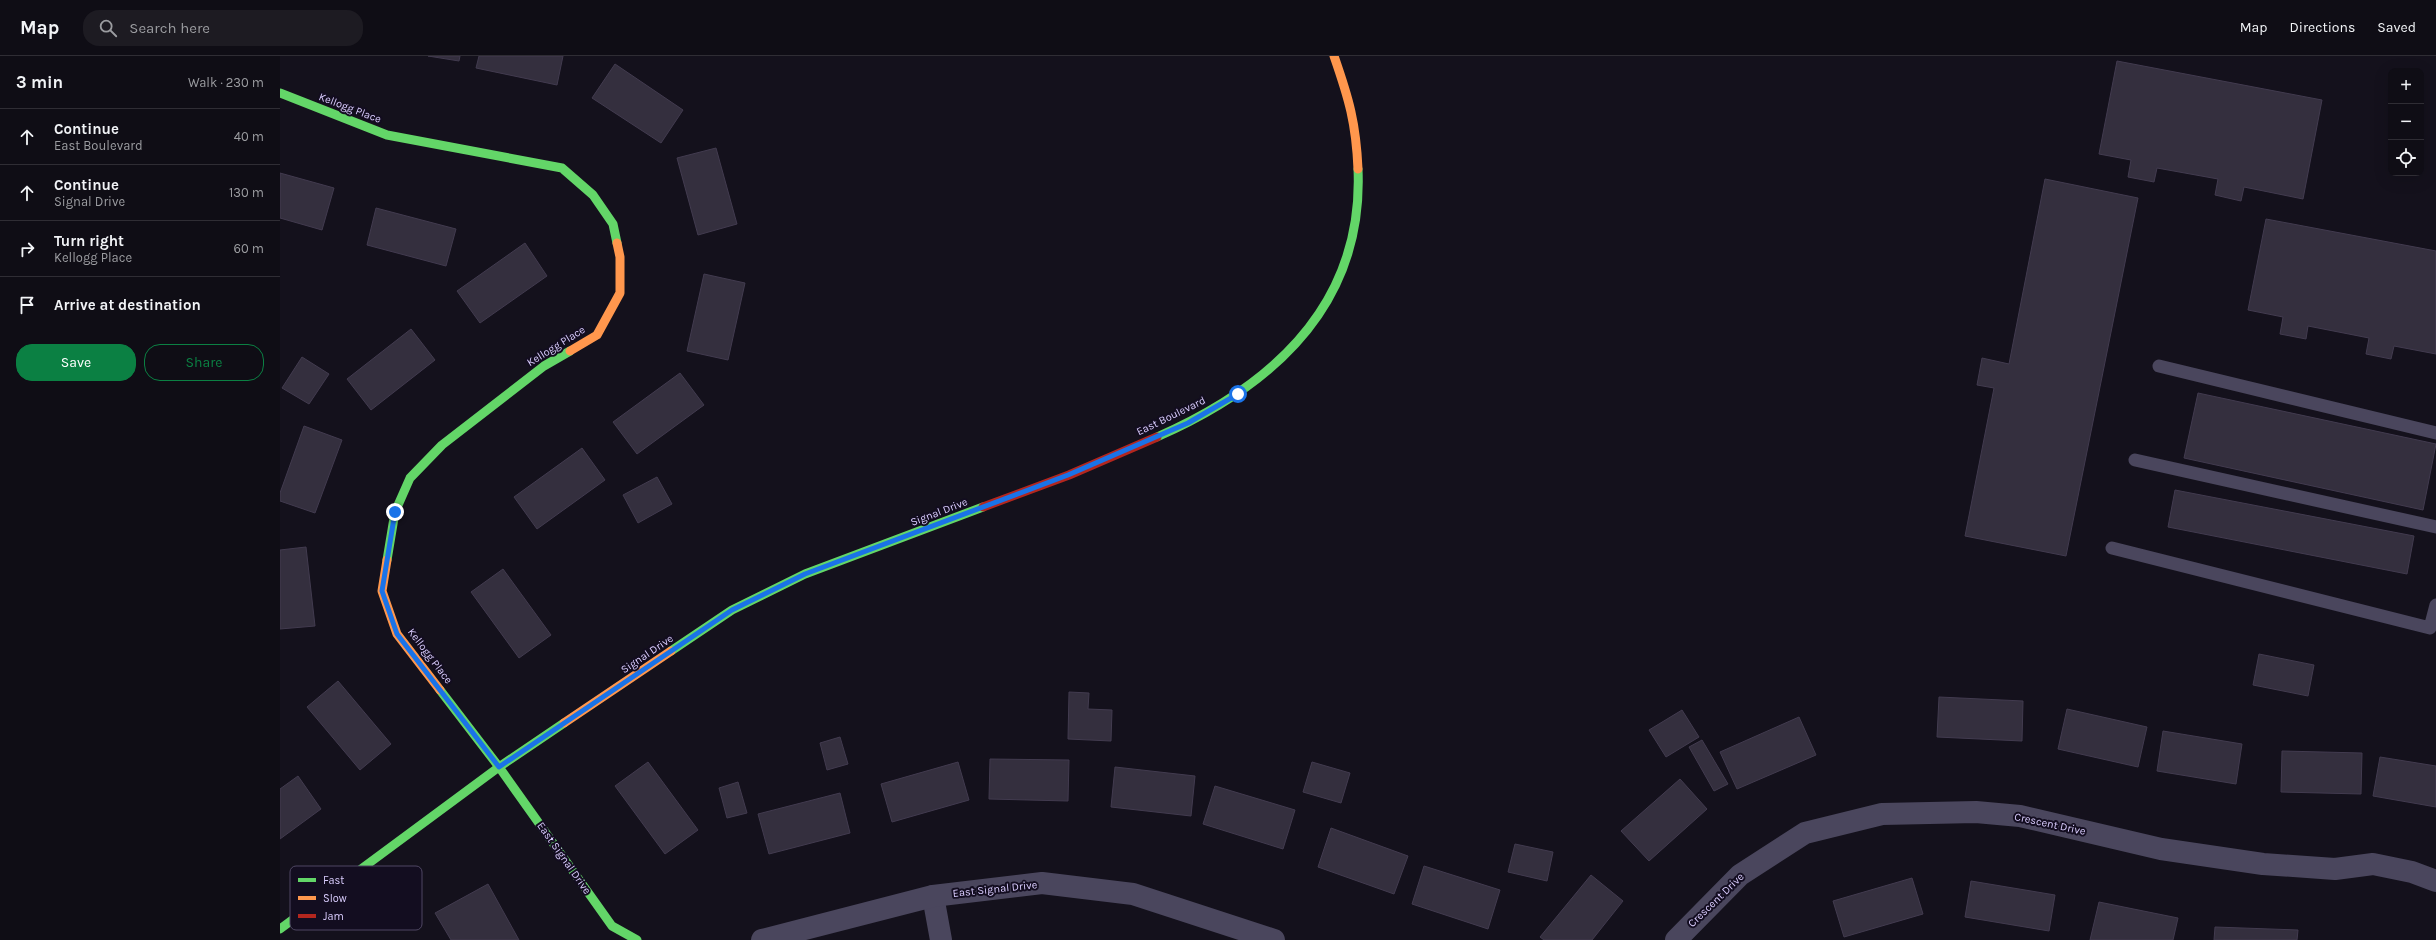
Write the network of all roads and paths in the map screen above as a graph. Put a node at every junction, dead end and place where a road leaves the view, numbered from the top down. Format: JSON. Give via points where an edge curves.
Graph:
{"nodes":[{"id":1,"x":1334,"y":56,"type":"edge"},
{"id":2,"x":280,"y":93,"type":"edge"},
{"id":3,"x":2159,"y":366,"type":"dead end"},
{"id":4,"x":2436,"y":434,"type":"edge"},
{"id":5,"x":2134,"y":460,"type":"dead end"},
{"id":6,"x":1068,"y":475,"type":"joint"},
{"id":7,"x":2436,"y":527,"type":"edge"},
{"id":8,"x":2112,"y":548,"type":"dead end"},
{"id":9,"x":2436,"y":605,"type":"edge"},
{"id":10,"x":499,"y":767,"type":"junction"},
{"id":11,"x":365,"y":866,"type":"edge"},
{"id":12,"x":2436,"y":881,"type":"edge"},
{"id":13,"x":933,"y":896,"type":"junction"},
{"id":14,"x":290,"y":922,"type":"edge"},
{"id":15,"x":280,"y":929,"type":"edge"},
{"id":16,"x":637,"y":940,"type":"edge"},
{"id":17,"x":762,"y":940,"type":"edge"},
{"id":18,"x":941,"y":940,"type":"edge"},
{"id":19,"x":1274,"y":940,"type":"edge"},
{"id":20,"x":1676,"y":940,"type":"edge"}],
"edges":[{"from":1,"to":6,"type":"street","name":"East Boulevard","via":[[1350,102],[1356,132],[1359,200],[1354,234],[1327,301],[1304,335],[1287,353],[1238,394],[1188,423]]},
{"from":2,"to":10,"type":"street","name":"Kellogg Place","via":[[387,135],[562,168],[593,196],[613,224],[620,257],[620,293],[596,335],[544,366],[442,445],[410,478],[395,512],[382,591],[397,634]]},
{"from":3,"to":4,"type":"lane"},
{"from":5,"to":7,"type":"lane"},
{"from":6,"to":10,"type":"street","name":"Signal Drive","via":[[805,574],[732,610]]},
{"from":8,"to":9,"type":"lane","via":[[2430,628]]},
{"from":10,"to":11,"type":"street","name":"Signal Drive"},
{"from":10,"to":16,"type":"street","name":"East Signal Drive","via":[[612,926]]},
{"from":12,"to":20,"type":"street","name":"Crescent Drive","via":[[2412,872],[2373,864],[2336,869],[2263,864],[2161,848],[2020,816],[1976,812],[1882,814],[1805,833],[1740,875]]},
{"from":13,"to":17,"type":"street","name":"East Signal Drive"},
{"from":13,"to":18,"type":"street"},
{"from":13,"to":19,"type":"street","name":"East Signal Drive","via":[[1042,883],[1133,894]]},
{"from":14,"to":15,"type":"street","name":"Signal Drive"}]}
